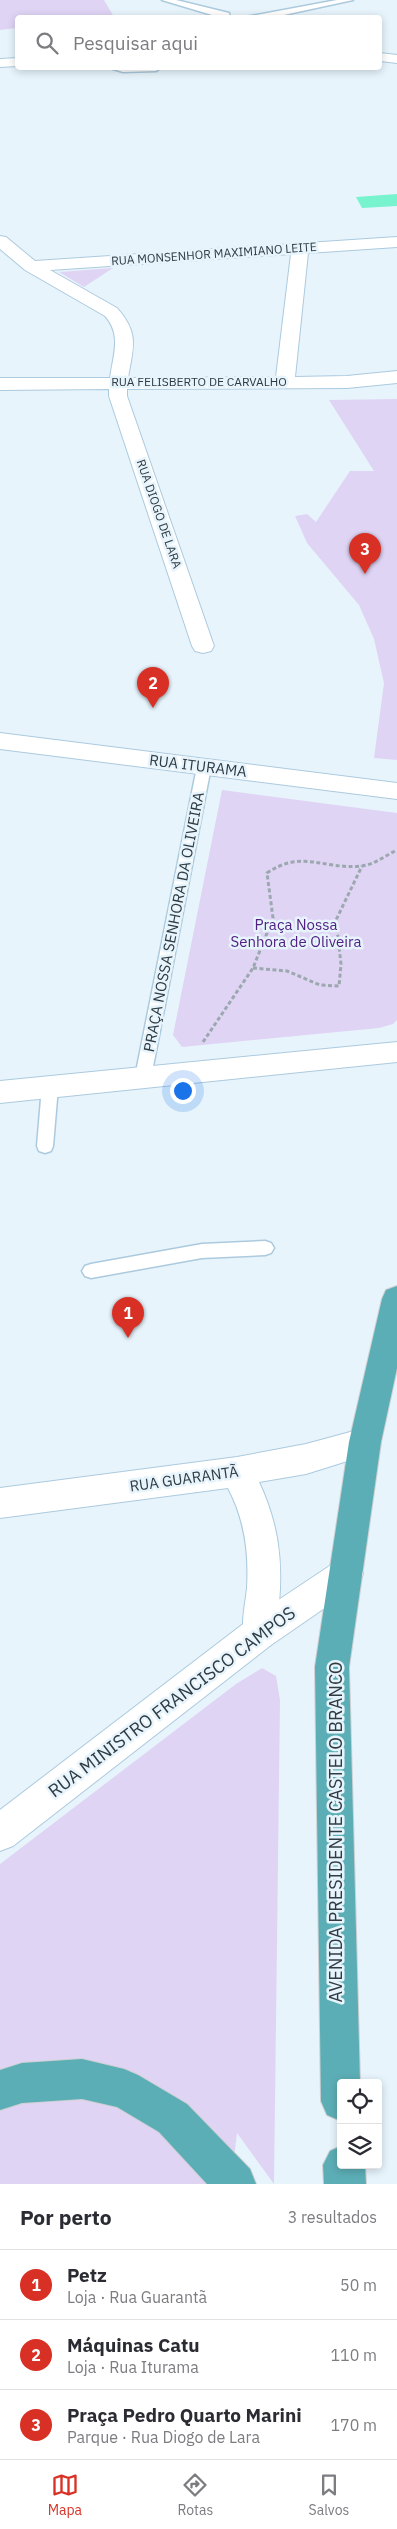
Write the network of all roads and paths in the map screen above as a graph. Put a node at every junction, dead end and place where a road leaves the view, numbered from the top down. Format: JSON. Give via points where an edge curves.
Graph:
{"nodes":[{"id":1,"x":166,"y":0,"type":"edge"},
{"id":2,"x":349,"y":0,"type":"edge"},
{"id":3,"x":221,"y":15,"type":"edge"},
{"id":4,"x":270,"y":15,"type":"edge"},
{"id":5,"x":382,"y":56,"type":"edge"},
{"id":6,"x":397,"y":59,"type":"edge"},
{"id":7,"x":15,"y":62,"type":"edge"},
{"id":8,"x":0,"y":63,"type":"edge"},
{"id":9,"x":0,"y":241,"type":"edge"},
{"id":10,"x":397,"y":242,"type":"edge"},
{"id":11,"x":300,"y":249,"type":"junction"},
{"id":12,"x":31,"y":266,"type":"junction"},
{"id":13,"x":397,"y":377,"type":"edge"},
{"id":14,"x":117,"y":382,"type":"junction"},
{"id":15,"x":284,"y":382,"type":"junction"},
{"id":16,"x":0,"y":384,"type":"edge"},
{"id":17,"x":203,"y":646,"type":"dead end"},
{"id":18,"x":0,"y":741,"type":"edge"},
{"id":19,"x":204,"y":767,"type":"junction"},
{"id":20,"x":397,"y":791,"type":"edge"},
{"id":21,"x":397,"y":850,"type":"edge"},
{"id":22,"x":362,"y":866,"type":"junction"},
{"id":23,"x":253,"y":968,"type":"junction"},
{"id":24,"x":397,"y":1052,"type":"edge"},
{"id":25,"x":181,"y":1073,"type":"junction"},
{"id":26,"x":144,"y":1077,"type":"junction"},
{"id":27,"x":50,"y":1087,"type":"junction"},
{"id":28,"x":0,"y":1092,"type":"edge"},
{"id":29,"x":45,"y":1146,"type":"dead end"},
{"id":30,"x":265,"y":1248,"type":"dead end"},
{"id":31,"x":91,"y":1271,"type":"dead end"},
{"id":32,"x":397,"y":1299,"type":"edge"},
{"id":33,"x":365,"y":1442,"type":"junction"},
{"id":34,"x":237,"y":1472,"type":"junction"},
{"id":35,"x":0,"y":1503,"type":"edge"},
{"id":36,"x":346,"y":1574,"type":"junction"},
{"id":37,"x":259,"y":1633,"type":"junction"},
{"id":38,"x":0,"y":1834,"type":"edge"},
{"id":39,"x":340,"y":2079,"type":"edge"},
{"id":40,"x":0,"y":2090,"type":"edge"},
{"id":41,"x":344,"y":2169,"type":"edge"},
{"id":42,"x":235,"y":2184,"type":"edge"},
{"id":43,"x":345,"y":2184,"type":"edge"}],
"edges":[{"from":1,"to":3,"type":"lane"},
{"from":2,"to":4,"type":"lane"},
{"from":5,"to":6,"type":"street"},
{"from":7,"to":8,"type":"street"},
{"from":9,"to":12,"type":"street"},
{"from":10,"to":11,"type":"street","name":"RUA MONSENHOR MAXIMIANO LEITE"},
{"from":11,"to":12,"type":"street","name":"RUA MONSENHOR MAXIMIANO LEITE"},
{"from":11,"to":15,"type":"street"},
{"from":12,"to":14,"type":"street","via":[[120,319],[126,340]]},
{"from":13,"to":15,"type":"street","name":"RUA FELISBERTO DE CARVALHO","via":[[347,382]]},
{"from":14,"to":15,"type":"street","name":"RUA FELISBERTO DE CARVALHO"},
{"from":14,"to":16,"type":"street","name":"RUA FELISBERTO DE CARVALHO"},
{"from":14,"to":17,"type":"street","name":"RUA DIOGO DE LARA","via":[[118,396]]},
{"from":18,"to":19,"type":"street","name":"RUA ITURAMA"},
{"from":19,"to":20,"type":"street","name":"RUA ITURAMA"},
{"from":19,"to":26,"type":"lane","name":"PRAÇA NOSSA SENHORA DA OLIVEIRA"},
{"from":21,"to":22,"type":"path"},
{"from":22,"to":23,"type":"path","via":[[294,859],[278,864],[266,873],[273,918]]},
{"from":22,"to":23,"type":"path","via":[[336,920],[341,964],[339,986],[326,988],[294,973]]},
{"from":23,"to":25,"type":"path"},
{"from":24,"to":25,"type":"street"},
{"from":25,"to":26,"type":"street"},
{"from":26,"to":27,"type":"street"},
{"from":27,"to":28,"type":"street"},
{"from":27,"to":29,"type":"lane"},
{"from":30,"to":31,"type":"lane","via":[[202,1251]]},
{"from":32,"to":33,"type":"highway","name":"AVENIDA PRESIDENTE CASTELO BRANCO"},
{"from":33,"to":34,"type":"street","name":"RUA GUARANTÃ","via":[[306,1459]]},
{"from":33,"to":36,"type":"highway","name":"AVENIDA PRESIDENTE CASTELO BRANCO"},
{"from":34,"to":35,"type":"street","name":"RUA GUARANTÃ"},
{"from":34,"to":37,"type":"street","via":[[252,1497],[261,1523],[266,1568]]},
{"from":36,"to":37,"type":"street","name":"RUA MINISTRO FRANCISCO CAMPOS"},
{"from":36,"to":39,"type":"highway","name":"AVENIDA PRESIDENTE CASTELO BRANCO","via":[[332,1667]]},
{"from":37,"to":38,"type":"street","name":"RUA MINISTRO FRANCISCO CAMPOS"},
{"from":40,"to":42,"type":"highway","via":[[22,2083],[82,2079],[124,2088],[173,2118]]},
{"from":41,"to":43,"type":"highway"}]}
